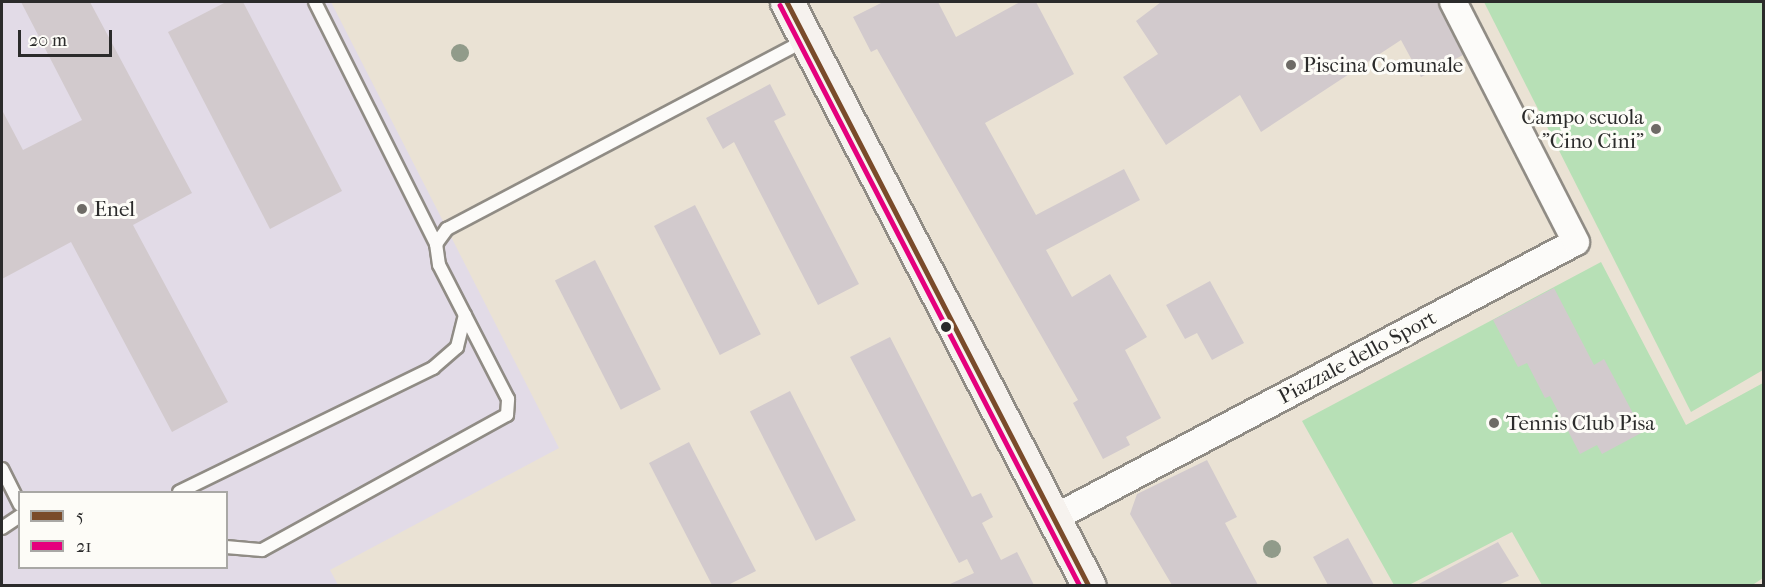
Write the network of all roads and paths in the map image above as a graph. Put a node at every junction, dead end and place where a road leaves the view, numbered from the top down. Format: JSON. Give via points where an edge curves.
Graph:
{"nodes":[{"id":1,"x":315,"y":2,"type":"edge"},
{"id":2,"x":788,"y":2,"type":"edge"},
{"id":3,"x":1453,"y":2,"type":"edge"},
{"id":4,"x":807,"y":40,"type":"junction"},
{"id":5,"x":436,"y":244,"type":"junction"},
{"id":6,"x":465,"y":315,"type":"junction"},
{"id":7,"x":2,"y":469,"type":"edge"},
{"id":8,"x":207,"y":479,"type":"junction"},
{"id":9,"x":181,"y":491,"type":"edge"},
{"id":10,"x":198,"y":491,"type":"edge"},
{"id":11,"x":18,"y":501,"type":"edge"},
{"id":12,"x":18,"y":517,"type":"edge"},
{"id":13,"x":1054,"y":518,"type":"junction"},
{"id":14,"x":2,"y":528,"type":"edge"},
{"id":15,"x":228,"y":547,"type":"edge"},
{"id":16,"x":1089,"y":585,"type":"edge"}],
"edges":[{"from":1,"to":5,"type":"lane"},
{"from":2,"to":4,"type":"street"},
{"from":3,"to":13,"type":"street","name":"Piazzale dello Sport","via":[[1576,242]]},
{"from":4,"to":5,"type":"lane","via":[[447,229]]},
{"from":4,"to":13,"type":"street"},
{"from":5,"to":6,"type":"lane","via":[[439,265]]},
{"from":6,"to":8,"type":"lane","via":[[457,347],[433,368]]},
{"from":6,"to":15,"type":"lane","via":[[508,399],[507,415],[262,550]]},
{"from":7,"to":11,"type":"lane"},
{"from":8,"to":9,"type":"lane"},
{"from":8,"to":10,"type":"lane"},
{"from":12,"to":14,"type":"lane"},
{"from":13,"to":16,"type":"street"}]}
